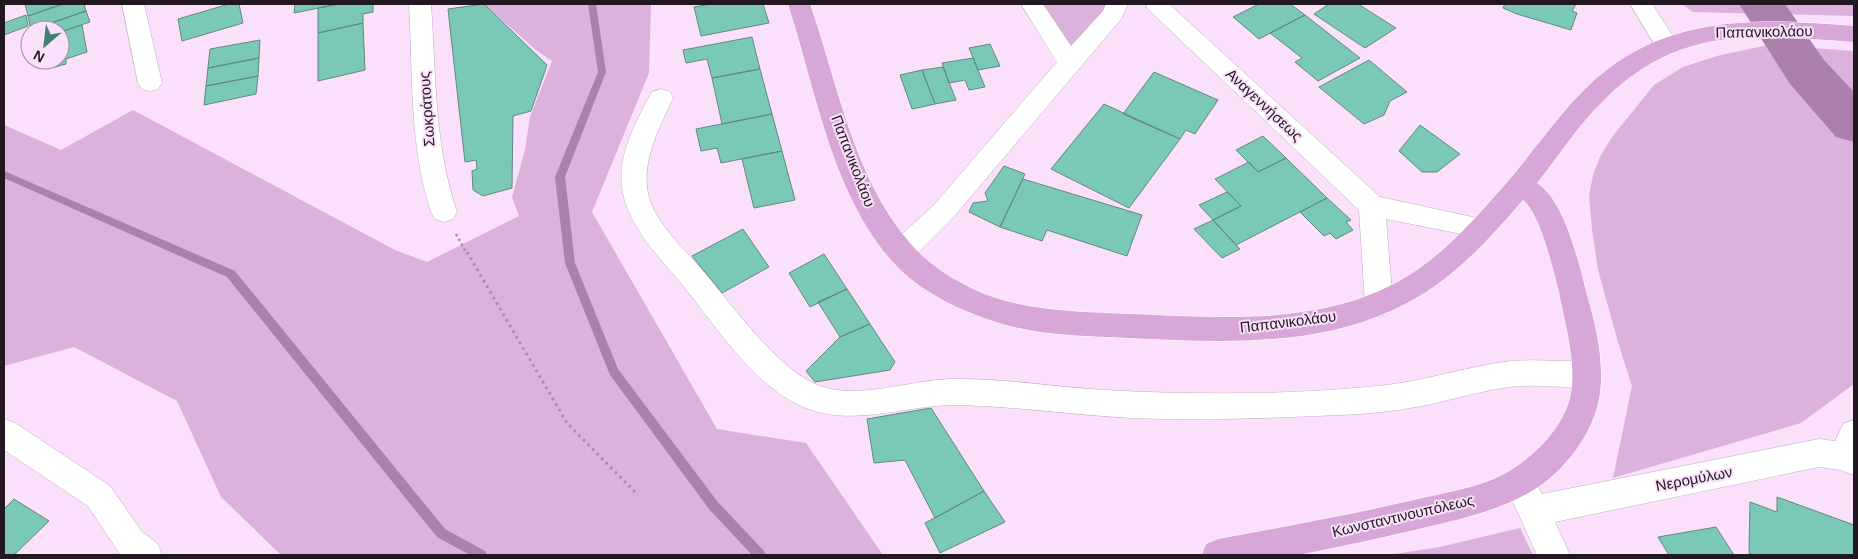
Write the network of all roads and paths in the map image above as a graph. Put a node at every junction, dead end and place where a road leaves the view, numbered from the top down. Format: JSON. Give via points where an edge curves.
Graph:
{"nodes":[{"id":1,"x":133,"y":4,"type":"edge"},
{"id":2,"x":420,"y":4,"type":"edge"},
{"id":3,"x":799,"y":4,"type":"edge"},
{"id":4,"x":1032,"y":4,"type":"edge"},
{"id":5,"x":1117,"y":4,"type":"edge"},
{"id":6,"x":1156,"y":4,"type":"edge"},
{"id":7,"x":1641,"y":4,"type":"edge"},
{"id":8,"x":1854,"y":34,"type":"edge"},
{"id":9,"x":1666,"y":44,"type":"junction"},
{"id":10,"x":1070,"y":62,"type":"junction"},
{"id":11,"x":150,"y":83,"type":"dead end"},
{"id":12,"x":661,"y":98,"type":"dead end"},
{"id":13,"x":1520,"y":186,"type":"junction"},
{"id":14,"x":1372,"y":206,"type":"junction"},
{"id":15,"x":444,"y":212,"type":"joint"},
{"id":16,"x":1482,"y":228,"type":"junction"},
{"id":17,"x":901,"y":252,"type":"junction"},
{"id":18,"x":1379,"y":304,"type":"junction"},
{"id":19,"x":1586,"y":375,"type":"junction"},
{"id":20,"x":4,"y":433,"type":"edge"},
{"id":21,"x":1850,"y":450,"type":"edge"},
{"id":22,"x":1520,"y":482,"type":"junction"},
{"id":23,"x":638,"y":495,"type":"dead end"},
{"id":24,"x":1534,"y":511,"type":"junction"},
{"id":25,"x":146,"y":555,"type":"edge"},
{"id":26,"x":1218,"y":555,"type":"edge"},
{"id":27,"x":1554,"y":555,"type":"edge"}],
"edges":[{"from":1,"to":11,"type":"street"},
{"from":2,"to":15,"type":"street","name":"Σωκράτους","via":[[426,126],[434,183]]},
{"from":3,"to":17,"type":"main road","name":"Παπανικολάου","via":[[853,169],[872,210]]},
{"from":4,"to":10,"type":"street"},
{"from":5,"to":10,"type":"street","via":[[1113,14]]},
{"from":6,"to":14,"type":"street","name":"Αναγεννήσεως"},
{"from":7,"to":9,"type":"street"},
{"from":8,"to":9,"type":"main road","name":"Παπανικολάου","via":[[1742,30],[1701,34]]},
{"from":9,"to":13,"type":"main road","name":"Παπανικολάου","via":[[1634,62],[1603,86]]},
{"from":10,"to":17,"type":"street","via":[[942,213]]},
{"from":12,"to":19,"type":"street","via":[[634,174],[636,195],[647,223],[775,372],[792,386],[820,400],[853,403],[946,392],[1178,406],[1274,404],[1374,399],[1510,374]]},
{"from":13,"to":16,"type":"main road","name":"Παπανικολάου"},
{"from":13,"to":19,"type":"main road","name":"Κωνσταντινουπόλεως","via":[[1536,196],[1556,239],[1578,311]]},
{"from":14,"to":16,"type":"street"},
{"from":14,"to":18,"type":"street"},
{"from":15,"to":23,"type":"path","via":[[567,423]]},
{"from":16,"to":18,"type":"main road","name":"Παπανικολάου","via":[[1430,276]]},
{"from":17,"to":18,"type":"main road","name":"Παπανικολάου","via":[[932,278],[960,295],[996,309],[1043,319],[1108,325],[1250,328],[1330,319]]},
{"from":19,"to":22,"type":"main road","name":"Κωνσταντινουπόλεως","via":[[1578,418],[1552,454]]},
{"from":20,"to":25,"type":"street","via":[[99,496],[131,542]]},
{"from":21,"to":24,"type":"street","name":"Νερομύλων","via":[[1818,453]]},
{"from":22,"to":24,"type":"street"},
{"from":22,"to":26,"type":"main road","name":"Κωνσταντινουπόλεως","via":[[1462,504]]},
{"from":24,"to":27,"type":"street"}]}
